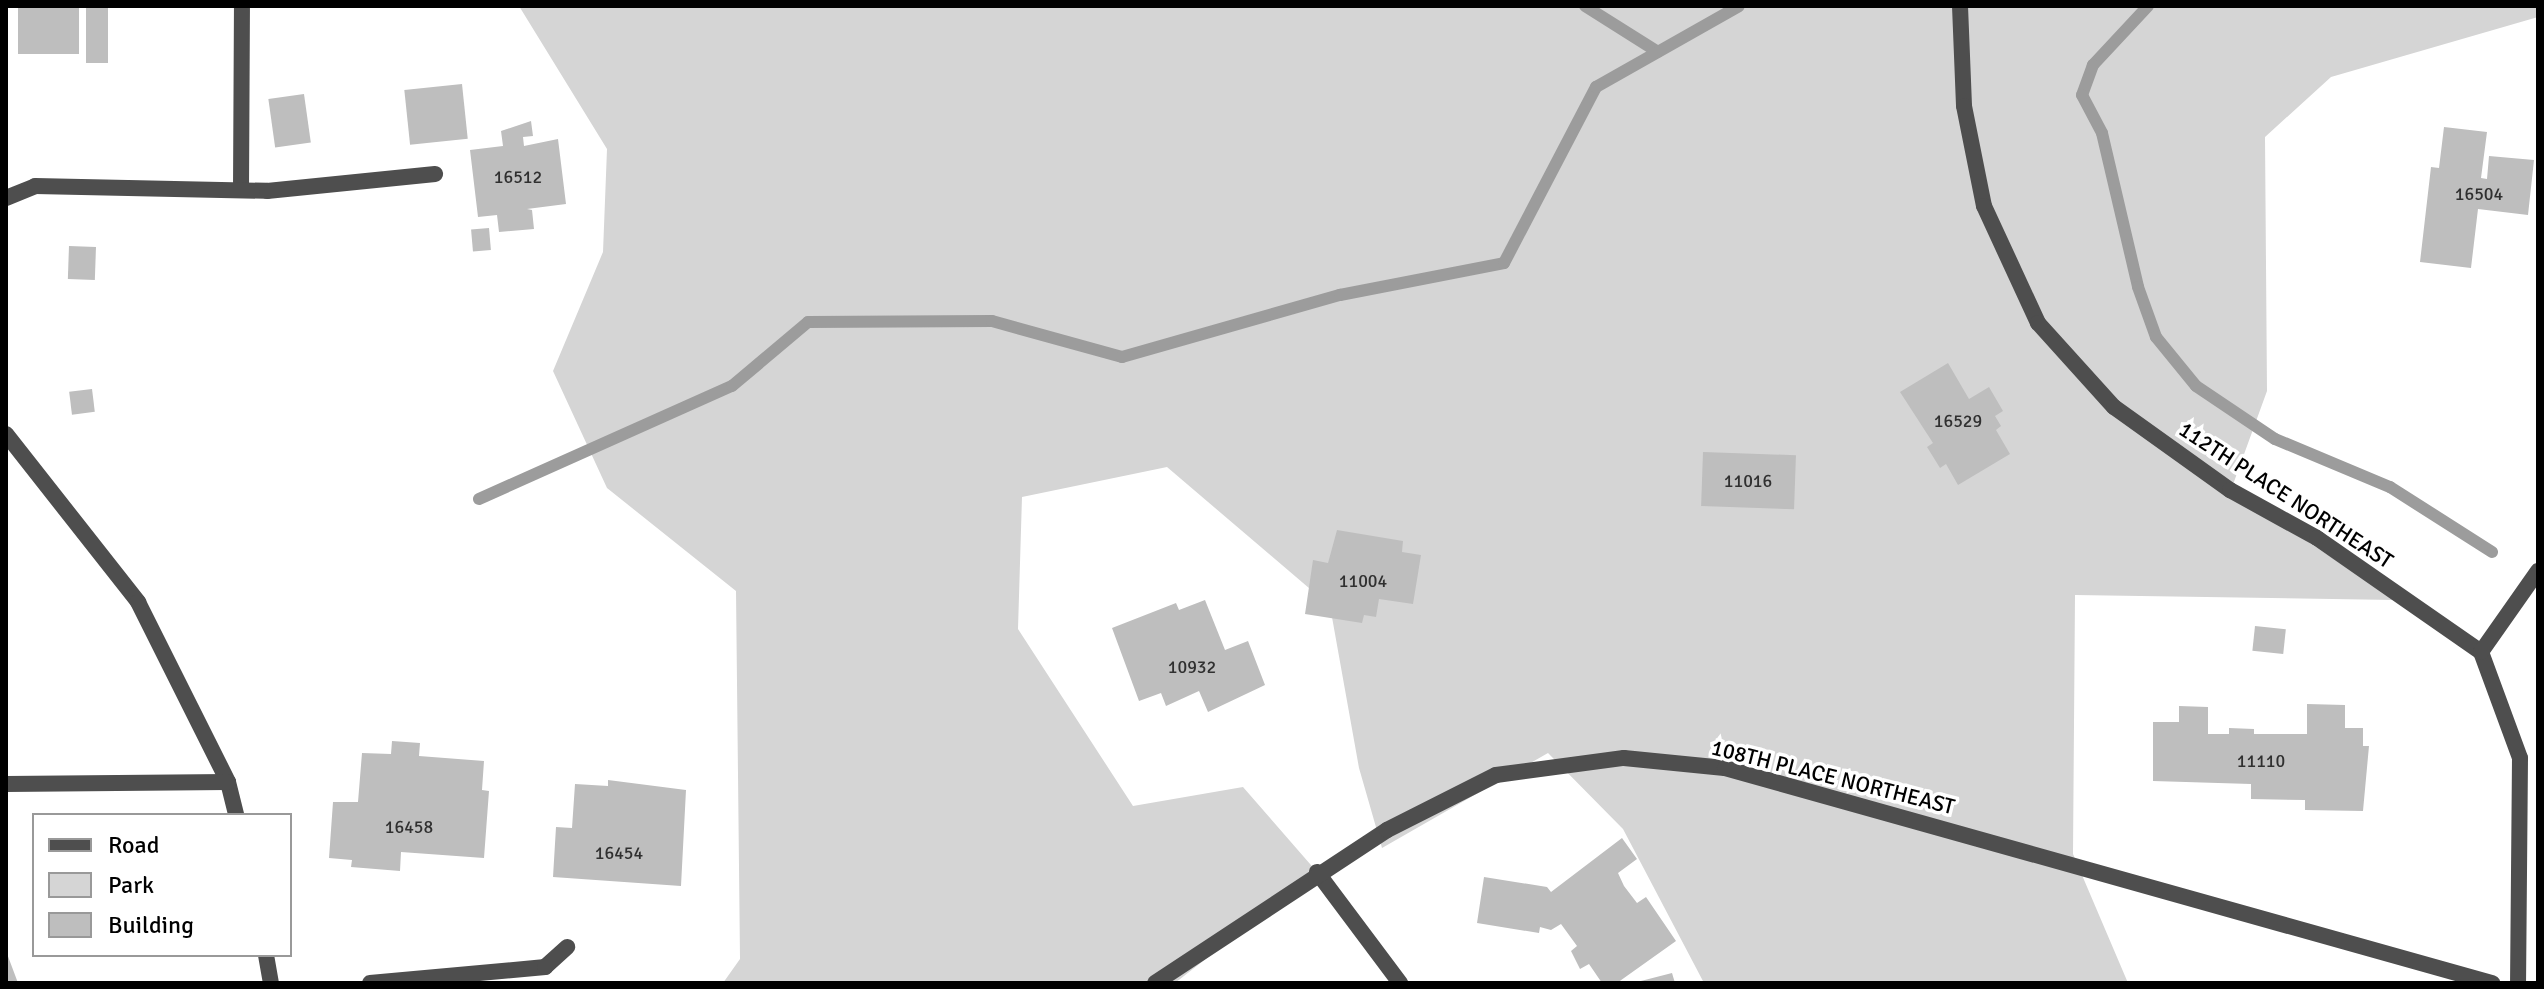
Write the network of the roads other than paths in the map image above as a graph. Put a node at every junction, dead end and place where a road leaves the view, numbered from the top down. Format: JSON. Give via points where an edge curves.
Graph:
{"nodes":[{"id":1,"x":242,"y":6,"type":"edge"},
{"id":2,"x":1960,"y":6,"type":"edge"},
{"id":3,"x":435,"y":174,"type":"dead end"},
{"id":4,"x":241,"y":190,"type":"junction"},
{"id":5,"x":6,"y":198,"type":"edge"},
{"id":6,"x":6,"y":434,"type":"edge"},
{"id":7,"x":2538,"y":571,"type":"edge"},
{"id":8,"x":2481,"y":652,"type":"junction"},
{"id":9,"x":228,"y":782,"type":"junction"},
{"id":10,"x":6,"y":784,"type":"edge"},
{"id":11,"x":236,"y":813,"type":"edge"},
{"id":12,"x":1317,"y":872,"type":"junction"},
{"id":13,"x":567,"y":947,"type":"dead end"},
{"id":14,"x":266,"y":957,"type":"edge"},
{"id":15,"x":271,"y":983,"type":"edge"},
{"id":16,"x":370,"y":983,"type":"edge"},
{"id":17,"x":1155,"y":983,"type":"edge"},
{"id":18,"x":1400,"y":983,"type":"edge"},
{"id":19,"x":2492,"y":983,"type":"edge"},
{"id":20,"x":2518,"y":983,"type":"edge"}],
"edges":[{"from":1,"to":4,"type":"street"},
{"from":2,"to":8,"type":"street","name":"112TH PLACE NORTHEAST","via":[[1964,106],[1984,206],[2038,323],[2114,407],[2230,490],[2317,538]]},
{"from":3,"to":4,"type":"street"},
{"from":4,"to":5,"type":"street","via":[[35,186]]},
{"from":6,"to":9,"type":"street","via":[[138,602]]},
{"from":7,"to":8,"type":"street"},
{"from":8,"to":20,"type":"street","via":[[2520,758]]},
{"from":9,"to":10,"type":"street"},
{"from":9,"to":11,"type":"street"},
{"from":12,"to":17,"type":"street","name":"108TH PLACE NORTHEAST"},
{"from":12,"to":18,"type":"street"},
{"from":12,"to":19,"type":"street","name":"108TH PLACE NORTHEAST","via":[[1496,775],[1624,758],[1725,768]]},
{"from":13,"to":16,"type":"street","via":[[545,967]]},
{"from":14,"to":15,"type":"street"}]}
